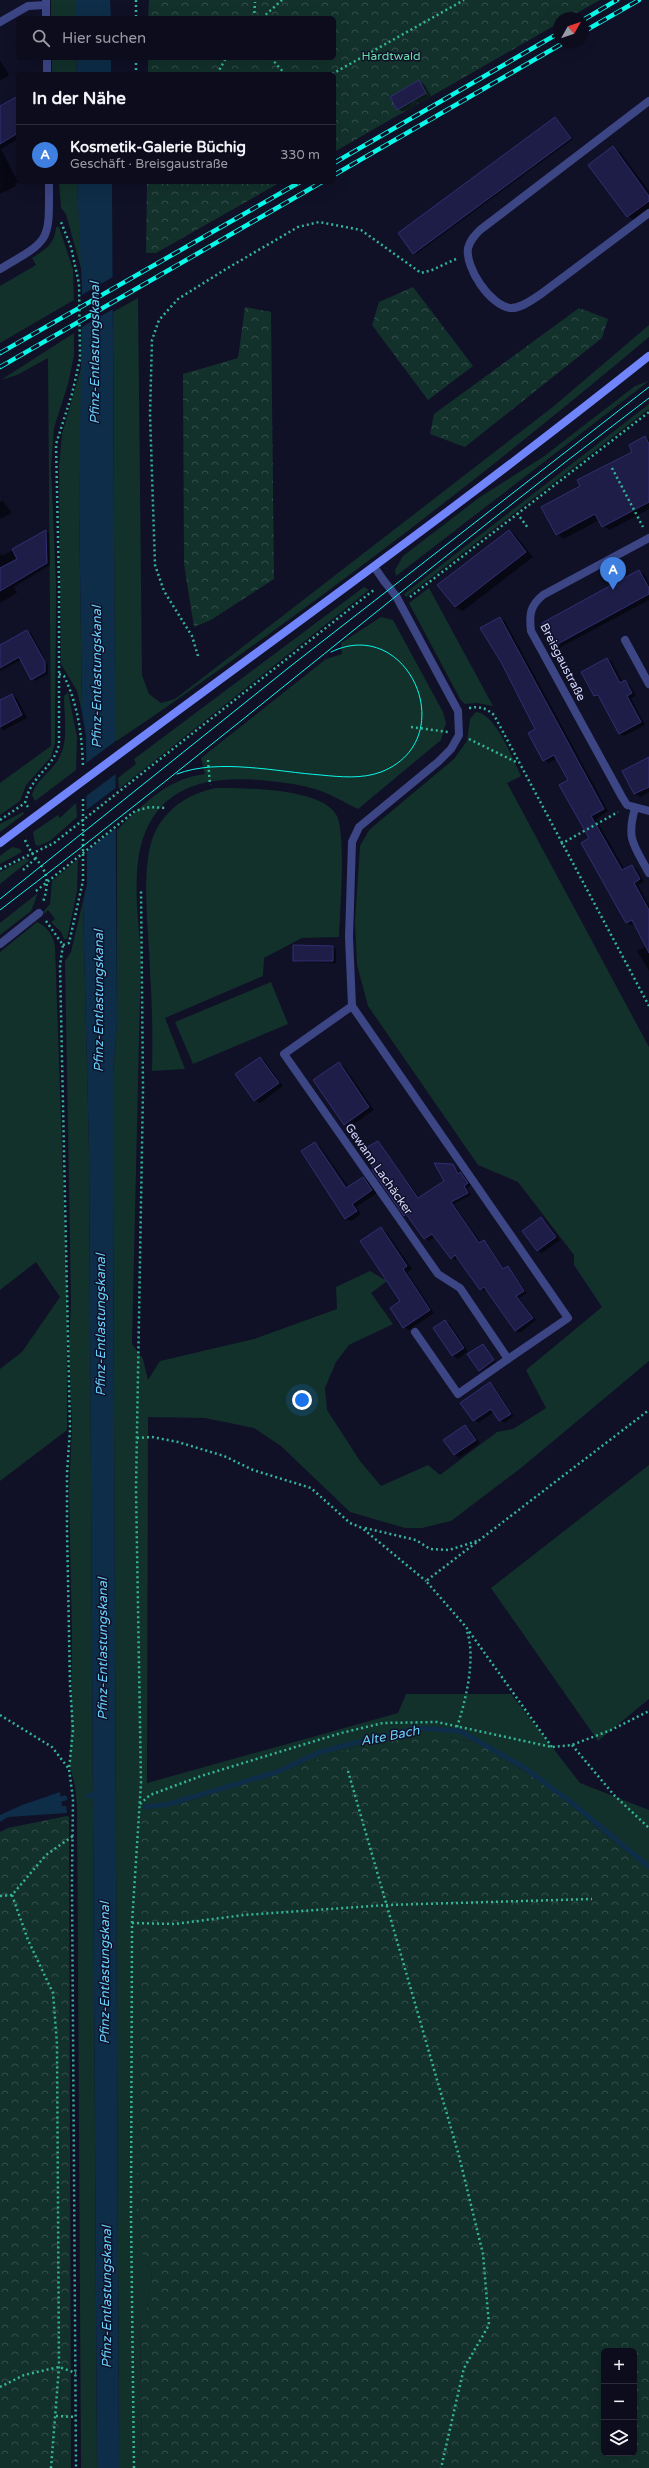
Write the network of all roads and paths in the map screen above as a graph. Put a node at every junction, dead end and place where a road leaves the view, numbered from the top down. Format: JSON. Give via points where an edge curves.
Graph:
{"nodes":[{"id":1,"x":136,"y":0,"type":"edge"},
{"id":2,"x":282,"y":0,"type":"edge"},
{"id":3,"x":464,"y":0,"type":"edge"},
{"id":4,"x":255,"y":2,"type":"dead end"},
{"id":5,"x":46,"y":3,"type":"edge"},
{"id":6,"x":46,"y":16,"type":"edge"},
{"id":7,"x":136,"y":16,"type":"edge"},
{"id":8,"x":254,"y":16,"type":"edge"},
{"id":9,"x":264,"y":16,"type":"edge"},
{"id":10,"x":0,"y":22,"type":"edge"},
{"id":11,"x":47,"y":60,"type":"edge"},
{"id":12,"x":136,"y":60,"type":"edge"},
{"id":13,"x":225,"y":60,"type":"edge"},
{"id":14,"x":273,"y":60,"type":"edge"},
{"id":15,"x":47,"y":72,"type":"edge"},
{"id":16,"x":136,"y":72,"type":"edge"},
{"id":17,"x":218,"y":72,"type":"edge"},
{"id":18,"x":283,"y":72,"type":"edge"},
{"id":19,"x":336,"y":72,"type":"edge"},
{"id":20,"x":649,"y":101,"type":"edge"},
{"id":21,"x":49,"y":184,"type":"edge"},
{"id":22,"x":649,"y":213,"type":"edge"},
{"id":23,"x":59,"y":216,"type":"dead end"},
{"id":24,"x":469,"y":253,"type":"junction"},
{"id":25,"x":0,"y":268,"type":"edge"},
{"id":26,"x":649,"y":356,"type":"edge"},
{"id":27,"x":649,"y":412,"type":"edge"},
{"id":28,"x":612,"y":468,"type":"dead end"},
{"id":29,"x":517,"y":513,"type":"junction"},
{"id":30,"x":528,"y":528,"type":"dead end"},
{"id":31,"x":649,"y":538,"type":"edge"},
{"id":32,"x":375,"y":568,"type":"junction"},
{"id":33,"x":384,"y":581,"type":"junction"},
{"id":34,"x":400,"y":604,"type":"junction"},
{"id":35,"x":625,"y":640,"type":"dead end"},
{"id":36,"x":198,"y":656,"type":"dead end"},
{"id":37,"x":59,"y":674,"type":"junction"},
{"id":38,"x":649,"y":684,"type":"edge"},
{"id":39,"x":458,"y":711,"type":"junction"},
{"id":40,"x":411,"y":727,"type":"dead end"},
{"id":41,"x":459,"y":735,"type":"junction"},
{"id":42,"x":208,"y":760,"type":"dead end"},
{"id":43,"x":518,"y":763,"type":"junction"},
{"id":44,"x":83,"y":775,"type":"dead end"},
{"id":45,"x":210,"y":785,"type":"dead end"},
{"id":46,"x":79,"y":788,"type":"junction"},
{"id":47,"x":631,"y":807,"type":"junction"},
{"id":48,"x":166,"y":808,"type":"dead end"},
{"id":49,"x":649,"y":811,"type":"edge"},
{"id":50,"x":0,"y":820,"type":"edge"},
{"id":51,"x":0,"y":844,"type":"edge"},
{"id":52,"x":560,"y":844,"type":"junction"},
{"id":53,"x":33,"y":852,"type":"junction"},
{"id":54,"x":38,"y":858,"type":"junction"},
{"id":55,"x":0,"y":869,"type":"edge"},
{"id":56,"x":22,"y":870,"type":"dead end"},
{"id":57,"x":649,"y":872,"type":"edge"},
{"id":58,"x":47,"y":883,"type":"junction"},
{"id":59,"x":141,"y":889,"type":"dead end"},
{"id":60,"x":36,"y":891,"type":"dead end"},
{"id":61,"x":39,"y":913,"type":"junction"},
{"id":62,"x":0,"y":944,"type":"edge"},
{"id":63,"x":62,"y":945,"type":"junction"},
{"id":64,"x":352,"y":1006,"type":"junction"},
{"id":65,"x":649,"y":1006,"type":"edge"},
{"id":66,"x":415,"y":1332,"type":"dead end"},
{"id":67,"x":508,"y":1359,"type":"junction"},
{"id":68,"x":649,"y":1410,"type":"edge"},
{"id":69,"x":137,"y":1438,"type":"junction"},
{"id":70,"x":362,"y":1528,"type":"junction"},
{"id":71,"x":482,"y":1539,"type":"junction"},
{"id":72,"x":426,"y":1581,"type":"junction"},
{"id":73,"x":466,"y":1627,"type":"junction"},
{"id":74,"x":649,"y":1711,"type":"edge"},
{"id":75,"x":0,"y":1715,"type":"edge"},
{"id":76,"x":457,"y":1727,"type":"junction"},
{"id":77,"x":572,"y":1745,"type":"junction"},
{"id":78,"x":552,"y":1747,"type":"junction"},
{"id":79,"x":69,"y":1769,"type":"junction"},
{"id":80,"x":348,"y":1771,"type":"dead end"},
{"id":81,"x":140,"y":1804,"type":"junction"},
{"id":82,"x":649,"y":1828,"type":"edge"},
{"id":83,"x":74,"y":1835,"type":"junction"},
{"id":84,"x":12,"y":1895,"type":"junction"},
{"id":85,"x":0,"y":1896,"type":"edge"},
{"id":86,"x":592,"y":1899,"type":"dead end"},
{"id":87,"x":387,"y":1905,"type":"junction"},
{"id":88,"x":132,"y":1923,"type":"junction"},
{"id":89,"x":59,"y":2366,"type":"junction"},
{"id":90,"x":76,"y":2373,"type":"junction"},
{"id":91,"x":0,"y":2387,"type":"edge"},
{"id":92,"x":56,"y":2416,"type":"junction"},
{"id":93,"x":76,"y":2417,"type":"junction"},
{"id":94,"x":51,"y":2468,"type":"edge"},
{"id":95,"x":76,"y":2468,"type":"edge"},
{"id":96,"x":134,"y":2468,"type":"edge"},
{"id":97,"x":441,"y":2468,"type":"edge"}],
"edges":[{"from":1,"to":7,"type":"path"},
{"from":2,"to":9,"type":"path"},
{"from":3,"to":19,"type":"path"},
{"from":4,"to":8,"type":"path"},
{"from":5,"to":6,"type":"street"},
{"from":5,"to":10,"type":"street","via":[[28,6]]},
{"from":11,"to":15,"type":"street"},
{"from":12,"to":16,"type":"path"},
{"from":13,"to":17,"type":"path"},
{"from":14,"to":18,"type":"path"},
{"from":20,"to":24,"type":"street","via":[[480,230],[472,239]]},
{"from":21,"to":25,"type":"street","via":[[48,231],[40,244]]},
{"from":22,"to":24,"type":"street","via":[[541,294],[511,308],[498,303],[481,285],[470,267]]},
{"from":23,"to":37,"type":"path","via":[[77,270],[80,351],[72,394],[56,444]]},
{"from":24,"to":36,"type":"path","via":[[421,273],[361,230],[319,222],[298,227],[226,269],[178,299],[159,320],[152,340],[151,384],[155,565],[164,591],[192,636]]},
{"from":26,"to":32,"type":"street"},
{"from":27,"to":29,"type":"path"},
{"from":28,"to":31,"type":"path"},
{"from":29,"to":30,"type":"path"},
{"from":29,"to":34,"type":"path"},
{"from":31,"to":47,"type":"street","name":"Breisgaustraße","via":[[543,595],[534,603],[529,615],[531,631]]},
{"from":32,"to":33,"type":"street"},
{"from":32,"to":46,"type":"street","via":[[120,754]]},
{"from":33,"to":34,"type":"street"},
{"from":33,"to":53,"type":"path","via":[[54,842]]},
{"from":34,"to":39,"type":"street"},
{"from":35,"to":38,"type":"street"},
{"from":37,"to":44,"type":"path","via":[[64,676],[73,694],[82,737]]},
{"from":37,"to":50,"type":"path","via":[[59,745],[56,757],[28,788],[25,803]]},
{"from":39,"to":41,"type":"street"},
{"from":39,"to":43,"type":"path","via":[[478,706],[494,715]]},
{"from":40,"to":41,"type":"path"},
{"from":41,"to":43,"type":"path"},
{"from":41,"to":64,"type":"street","via":[[451,749],[438,762],[359,827],[352,842],[349,937]]},
{"from":42,"to":45,"type":"path"},
{"from":43,"to":52,"type":"path"},
{"from":46,"to":51,"type":"street"},
{"from":46,"to":63,"type":"path","via":[[83,881],[69,943]]},
{"from":47,"to":49,"type":"street"},
{"from":47,"to":52,"type":"path"},
{"from":47,"to":57,"type":"street","via":[[631,838]]},
{"from":48,"to":58,"type":"path","via":[[150,807],[135,811]]},
{"from":52,"to":65,"type":"path"},
{"from":53,"to":54,"type":"path"},
{"from":53,"to":55,"type":"path"},
{"from":54,"to":56,"type":"path"},
{"from":54,"to":58,"type":"path"},
{"from":58,"to":60,"type":"path"},
{"from":58,"to":61,"type":"path"},
{"from":59,"to":69,"type":"path","via":[[143,1090]]},
{"from":61,"to":62,"type":"street"},
{"from":61,"to":63,"type":"path"},
{"from":63,"to":79,"type":"path","via":[[60,966],[70,1430],[67,1530],[73,1730]]},
{"from":64,"to":67,"type":"street","via":[[568,1318]]},
{"from":64,"to":67,"type":"street","name":"Gewann Lachäcker","via":[[284,1054],[438,1274],[460,1288]]},
{"from":66,"to":67,"type":"street","via":[[458,1394]]},
{"from":68,"to":71,"type":"path"},
{"from":69,"to":70,"type":"path","via":[[152,1437],[178,1442],[311,1488],[350,1523]]},
{"from":69,"to":81,"type":"path"},
{"from":70,"to":71,"type":"path","via":[[416,1540],[430,1549],[449,1550]]},
{"from":70,"to":72,"type":"path"},
{"from":71,"to":72,"type":"path"},
{"from":72,"to":73,"type":"path"},
{"from":73,"to":76,"type":"path","via":[[471,1642],[472,1661]]},
{"from":73,"to":78,"type":"path"},
{"from":74,"to":77,"type":"path","via":[[611,1730]]},
{"from":75,"to":79,"type":"path","via":[[52,1747]]},
{"from":76,"to":78,"type":"path"},
{"from":76,"to":81,"type":"path","via":[[437,1722],[408,1721],[383,1723],[341,1733],[201,1776],[150,1795]]},
{"from":77,"to":78,"type":"path"},
{"from":77,"to":82,"type":"path","via":[[609,1790]]},
{"from":79,"to":83,"type":"path"},
{"from":80,"to":87,"type":"path"},
{"from":81,"to":88,"type":"path"},
{"from":83,"to":84,"type":"path","via":[[46,1855]]},
{"from":83,"to":90,"type":"path","via":[[72,1890]]},
{"from":84,"to":85,"type":"path"},
{"from":84,"to":89,"type":"path","via":[[28,1940],[53,1993],[57,2044]]},
{"from":86,"to":87,"type":"path"},
{"from":87,"to":88,"type":"path","via":[[244,1915],[175,1924]]},
{"from":87,"to":97,"type":"path","via":[[459,2156],[483,2254],[489,2325],[464,2368]]},
{"from":88,"to":96,"type":"path","via":[[131,2216]]},
{"from":89,"to":90,"type":"path"},
{"from":89,"to":91,"type":"path","via":[[24,2375]]},
{"from":89,"to":92,"type":"path"},
{"from":90,"to":93,"type":"path"},
{"from":92,"to":93,"type":"path"},
{"from":92,"to":94,"type":"path"},
{"from":93,"to":95,"type":"path"}]}
